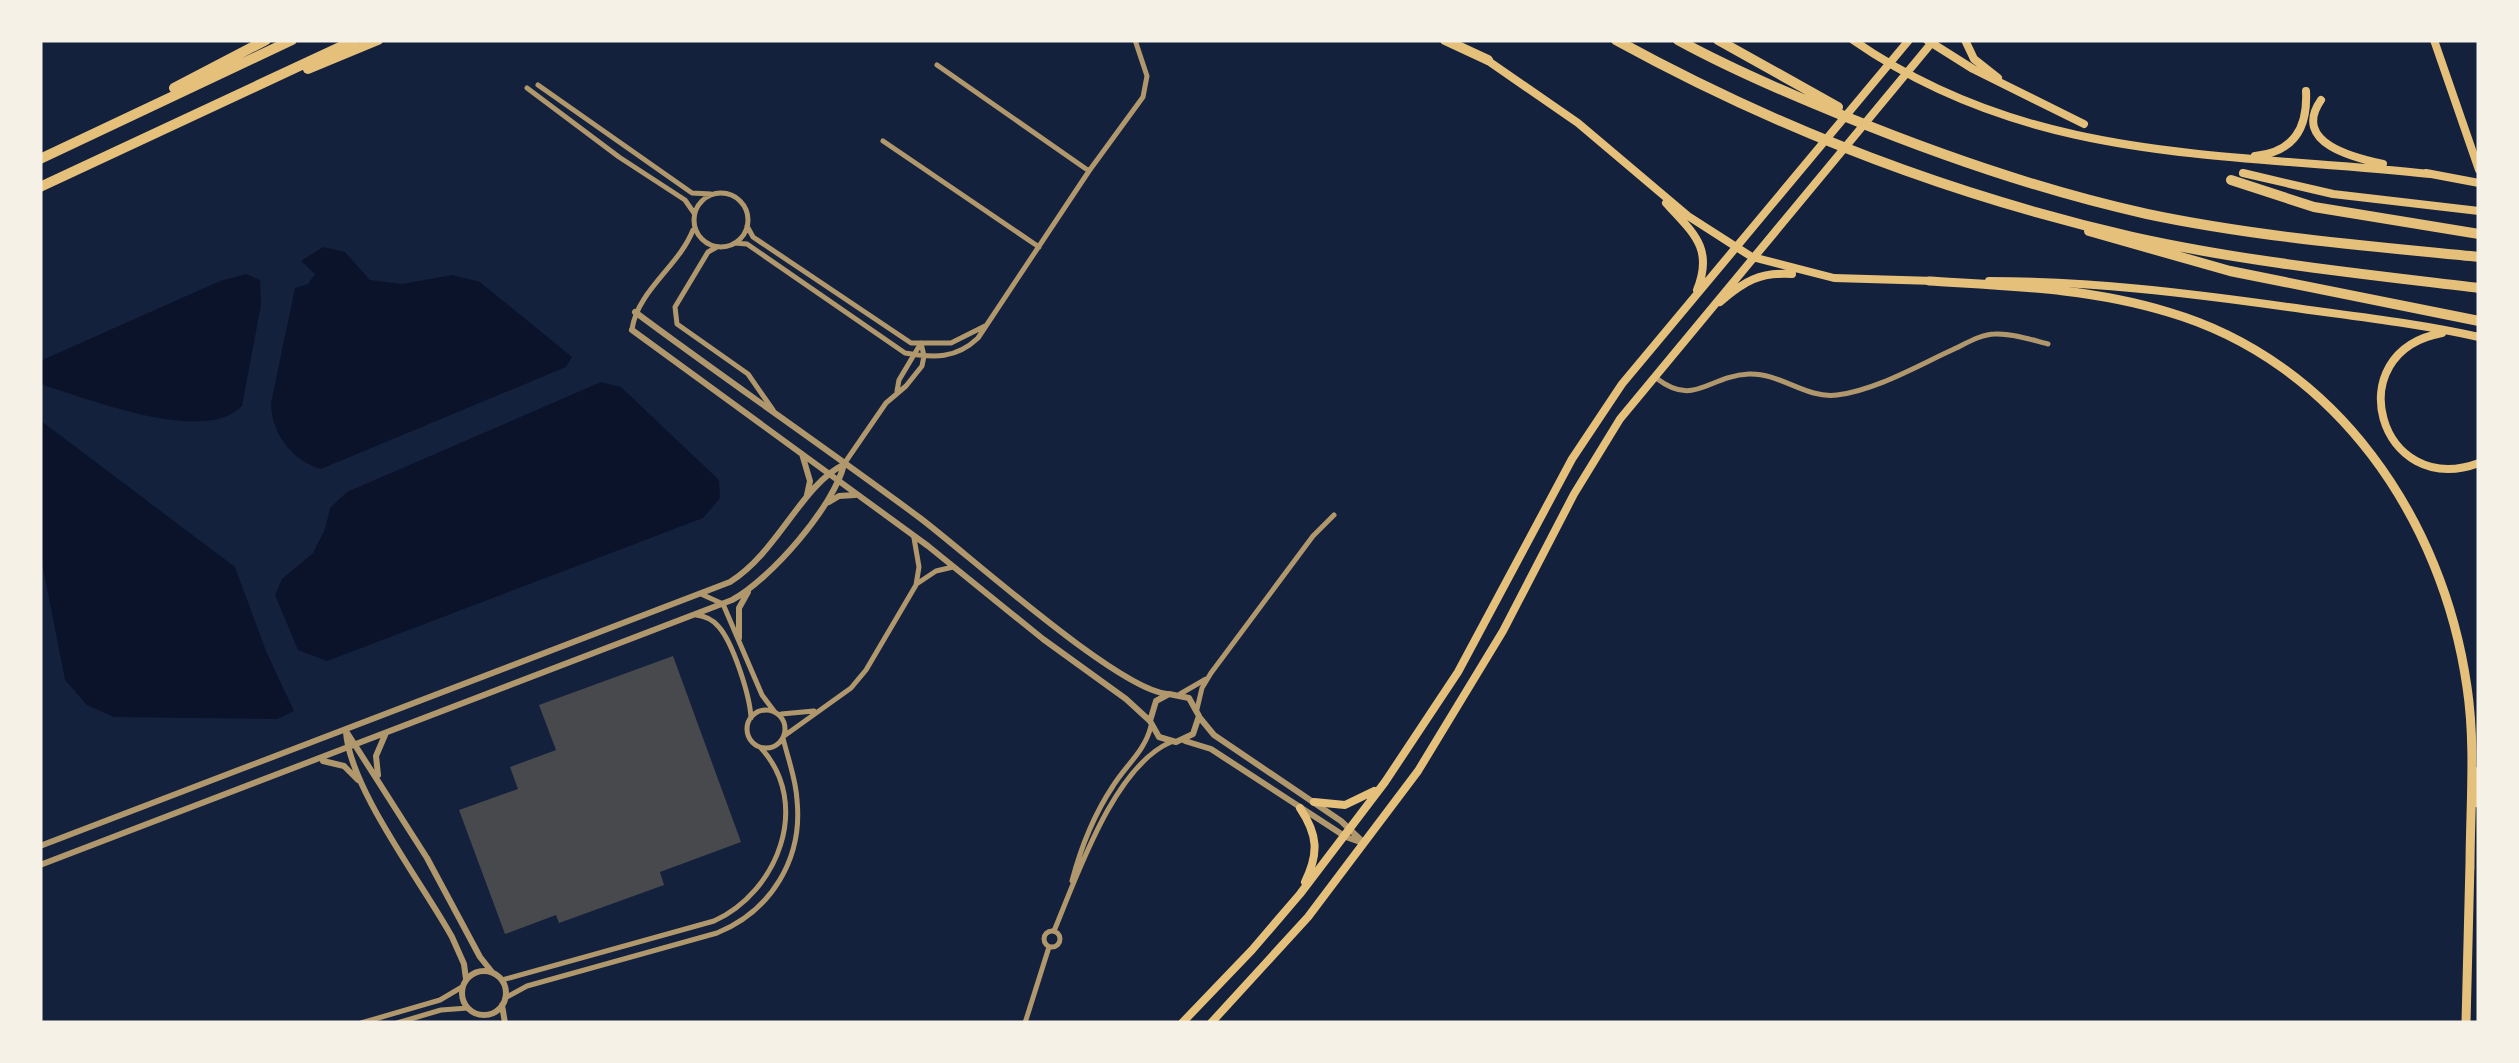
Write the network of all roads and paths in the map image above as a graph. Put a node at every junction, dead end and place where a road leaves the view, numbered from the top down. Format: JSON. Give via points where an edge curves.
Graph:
{"nodes":[{"id":1,"x":266,"y":40,"type":"edge"},
{"id":2,"x":292,"y":40,"type":"edge"},
{"id":3,"x":355,"y":40,"type":"edge"},
{"id":4,"x":378,"y":40,"type":"edge"},
{"id":5,"x":1135,"y":40,"type":"edge"},
{"id":6,"x":1444,"y":40,"type":"edge"},
{"id":7,"x":1454,"y":40,"type":"edge"},
{"id":8,"x":1678,"y":40,"type":"edge"},
{"id":9,"x":1718,"y":40,"type":"edge"},
{"id":10,"x":1910,"y":40,"type":"edge"},
{"id":11,"x":1965,"y":40,"type":"edge"},
{"id":12,"x":2434,"y":40,"type":"edge"},
{"id":13,"x":1619,"y":41,"type":"edge"},
{"id":14,"x":1930,"y":41,"type":"edge"},
{"id":15,"x":1856,"y":42,"type":"edge"},
{"id":16,"x":1488,"y":60,"type":"junction"},
{"id":17,"x":937,"y":65,"type":"dead end"},
{"id":18,"x":538,"y":84,"type":"dead end"},
{"id":19,"x":528,"y":88,"type":"dead end"},
{"id":20,"x":2306,"y":91,"type":"dead end"},
{"id":21,"x":2022,"y":95,"type":"junction"},
{"id":22,"x":2321,"y":100,"type":"dead end"},
{"id":23,"x":1826,"y":105,"type":"junction"},
{"id":24,"x":178,"y":123,"type":"junction"},
{"id":25,"x":2084,"y":124,"type":"dead end"},
{"id":26,"x":883,"y":141,"type":"dead end"},
{"id":27,"x":2215,"y":156,"type":"junction"},
{"id":28,"x":40,"y":157,"type":"edge"},
{"id":29,"x":2479,"y":170,"type":"edge"},
{"id":30,"x":1090,"y":171,"type":"junction"},
{"id":31,"x":2243,"y":173,"type":"dead end"},
{"id":32,"x":2430,"y":174,"type":"junction"},
{"id":33,"x":1644,"y":178,"type":"junction"},
{"id":34,"x":2232,"y":180,"type":"dead end"},
{"id":35,"x":2479,"y":183,"type":"edge"},
{"id":36,"x":1946,"y":184,"type":"junction"},
{"id":37,"x":40,"y":188,"type":"edge"},
{"id":38,"x":711,"y":194,"type":"junction"},
{"id":39,"x":2479,"y":211,"type":"edge"},
{"id":40,"x":694,"y":213,"type":"junction"},
{"id":41,"x":747,"y":226,"type":"junction"},
{"id":42,"x":694,"y":227,"type":"junction"},
{"id":43,"x":2479,"y":234,"type":"edge"},
{"id":44,"x":735,"y":243,"type":"junction"},
{"id":45,"x":1039,"y":246,"type":"junction"},
{"id":46,"x":717,"y":247,"type":"junction"},
{"id":47,"x":1735,"y":248,"type":"junction"},
{"id":48,"x":2479,"y":257,"type":"edge"},
{"id":49,"x":1752,"y":258,"type":"junction"},
{"id":50,"x":1817,"y":276,"type":"junction"},
{"id":51,"x":1928,"y":281,"type":"junction"},
{"id":52,"x":2479,"y":288,"type":"edge"},
{"id":53,"x":1692,"y":302,"type":"junction"},
{"id":54,"x":635,"y":312,"type":"junction"},
{"id":55,"x":1706,"y":315,"type":"junction"},
{"id":56,"x":2479,"y":321,"type":"edge"},
{"id":57,"x":988,"y":324,"type":"junction"},
{"id":58,"x":632,"y":330,"type":"joint"},
{"id":59,"x":2456,"y":332,"type":"junction"},
{"id":60,"x":2479,"y":337,"type":"edge"},
{"id":61,"x":922,"y":343,"type":"junction"},
{"id":62,"x":2048,"y":344,"type":"dead end"},
{"id":63,"x":912,"y":354,"type":"junction"},
{"id":64,"x":924,"y":356,"type":"junction"},
{"id":65,"x":1654,"y":376,"type":"junction"},
{"id":66,"x":896,"y":391,"type":"junction"},
{"id":67,"x":775,"y":412,"type":"junction"},
{"id":68,"x":801,"y":453,"type":"junction"},
{"id":69,"x":2479,"y":463,"type":"edge"},
{"id":70,"x":844,"y":464,"type":"junction"},
{"id":71,"x":827,"y":473,"type":"junction"},
{"id":72,"x":840,"y":484,"type":"junction"},
{"id":73,"x":856,"y":495,"type":"junction"},
{"id":74,"x":804,"y":503,"type":"junction"},
{"id":75,"x":820,"y":509,"type":"junction"},
{"id":76,"x":1334,"y":515,"type":"dead end"},
{"id":77,"x":914,"y":536,"type":"junction"},
{"id":78,"x":954,"y":567,"type":"junction"},
{"id":79,"x":916,"y":584,"type":"junction"},
{"id":80,"x":751,"y":590,"type":"junction"},
{"id":81,"x":700,"y":594,"type":"junction"},
{"id":82,"x":723,"y":604,"type":"junction"},
{"id":83,"x":696,"y":615,"type":"junction"},
{"id":84,"x":739,"y":638,"type":"junction"},
{"id":85,"x":1211,"y":673,"type":"junction"},
{"id":86,"x":1168,"y":694,"type":"junction"},
{"id":87,"x":1180,"y":694,"type":"junction"},
{"id":88,"x":817,"y":711,"type":"junction"},
{"id":89,"x":1198,"y":712,"type":"junction"},
{"id":90,"x":776,"y":713,"type":"junction"},
{"id":91,"x":751,"y":718,"type":"junction"},
{"id":92,"x":1151,"y":724,"type":"junction"},
{"id":93,"x":346,"y":730,"type":"junction"},
{"id":94,"x":386,"y":734,"type":"junction"},
{"id":95,"x":784,"y":737,"type":"junction"},
{"id":96,"x":1182,"y":741,"type":"junction"},
{"id":97,"x":1171,"y":742,"type":"junction"},
{"id":98,"x":356,"y":745,"type":"junction"},
{"id":99,"x":761,"y":748,"type":"junction"},
{"id":100,"x":347,"y":749,"type":"junction"},
{"id":101,"x":312,"y":762,"type":"junction"},
{"id":102,"x":2479,"y":771,"type":"edge"},
{"id":103,"x":1386,"y":782,"type":"junction"},
{"id":104,"x":361,"y":784,"type":"junction"},
{"id":105,"x":382,"y":785,"type":"junction"},
{"id":106,"x":1314,"y":802,"type":"junction"},
{"id":107,"x":1300,"y":808,"type":"junction"},
{"id":108,"x":1348,"y":833,"type":"junction"},
{"id":109,"x":1364,"y":844,"type":"junction"},
{"id":110,"x":40,"y":846,"type":"edge"},
{"id":111,"x":40,"y":864,"type":"edge"},
{"id":112,"x":2470,"y":868,"type":"junction"},
{"id":113,"x":1300,"y":894,"type":"junction"},
{"id":114,"x":1067,"y":899,"type":"junction"},
{"id":115,"x":1054,"y":931,"type":"junction"},
{"id":116,"x":1049,"y":947,"type":"junction"},
{"id":117,"x":492,"y":972,"type":"junction"},
{"id":118,"x":502,"y":980,"type":"junction"},
{"id":119,"x":464,"y":983,"type":"junction"},
{"id":120,"x":504,"y":1002,"type":"junction"},
{"id":121,"x":468,"y":1008,"type":"junction"},
{"id":122,"x":478,"y":1014,"type":"junction"},
{"id":123,"x":362,"y":1023,"type":"edge"},
{"id":124,"x":398,"y":1023,"type":"edge"},
{"id":125,"x":486,"y":1023,"type":"edge"},
{"id":126,"x":505,"y":1023,"type":"edge"},
{"id":127,"x":1026,"y":1023,"type":"edge"},
{"id":128,"x":1182,"y":1023,"type":"edge"},
{"id":129,"x":1212,"y":1023,"type":"edge"},
{"id":130,"x":2466,"y":1023,"type":"edge"}],
"edges":[{"from":1,"to":28,"type":"highway"},
{"from":2,"to":28,"type":"highway"},
{"from":3,"to":24,"type":"highway"},
{"from":4,"to":24,"type":"highway"},
{"from":5,"to":30,"type":"street","via":[[1148,76],[1144,97]]},
{"from":6,"to":16,"type":"highway"},
{"from":7,"to":16,"type":"main road"},
{"from":8,"to":23,"type":"highway"},
{"from":9,"to":23,"type":"highway"},
{"from":10,"to":47,"type":"main road"},
{"from":11,"to":21,"type":"main road","via":[[1974,59]]},
{"from":12,"to":29,"type":"main road"},
{"from":13,"to":36,"type":"highway","via":[[1801,129]]},
{"from":14,"to":21,"type":"main road"},
{"from":14,"to":49,"type":"main road"},
{"from":15,"to":27,"type":"main road","via":[[1921,81],[2066,135]]},
{"from":16,"to":33,"type":"main road"},
{"from":17,"to":30,"type":"street"},
{"from":18,"to":38,"type":"street","via":[[692,193]]},
{"from":19,"to":40,"type":"street"},
{"from":20,"to":27,"type":"main road","via":[[2301,131],[2284,149]]},
{"from":21,"to":25,"type":"main road"},
{"from":22,"to":32,"type":"main road","via":[[2314,122],[2330,147]]},
{"from":23,"to":48,"type":"highway","via":[[2003,174],[2145,213]]},
{"from":24,"to":37,"type":"highway"},
{"from":26,"to":45,"type":"street"},
{"from":27,"to":32,"type":"main road"},
{"from":30,"to":45,"type":"street"},
{"from":31,"to":39,"type":"main road","via":[[2333,194]]},
{"from":32,"to":35,"type":"main road"},
{"from":33,"to":47,"type":"main road"},
{"from":33,"to":53,"type":"main road","via":[[1703,251],[1703,275]]},
{"from":34,"to":43,"type":"highway","via":[[2332,210]]},
{"from":36,"to":52,"type":"highway","via":[[2151,240]]},
{"from":36,"to":56,"type":"highway","via":[[2174,257]]},
{"from":38,"to":40,"type":"street"},
{"from":38,"to":41,"type":"street","via":[[736,197],[747,211]]},
{"from":40,"to":42,"type":"street"},
{"from":41,"to":44,"type":"street"},
{"from":41,"to":61,"type":"street","via":[[753,237],[911,343]]},
{"from":42,"to":46,"type":"street","via":[[700,239]]},
{"from":42,"to":54,"type":"street"},
{"from":44,"to":46,"type":"street"},
{"from":44,"to":63,"type":"street","via":[[748,244]]},
{"from":45,"to":57,"type":"street"},
{"from":46,"to":67,"type":"street","via":[[675,307],[677,324],[748,374]]},
{"from":47,"to":49,"type":"main road"},
{"from":47,"to":53,"type":"main road"},
{"from":49,"to":50,"type":"main road"},
{"from":49,"to":55,"type":"main road"},
{"from":50,"to":51,"type":"main road"},
{"from":50,"to":55,"type":"main road","via":[[1756,276]]},
{"from":51,"to":59,"type":"main road","via":[[2123,285]]},
{"from":51,"to":112,"type":"highway","via":[[2090,294],[2188,318],[2283,369],[2350,428],[2428,544],[2454,620],[2470,718]]},
{"from":53,"to":103,"type":"main road","via":[[1595,422],[1475,643]]},
{"from":54,"to":58,"type":"street"},
{"from":54,"to":67,"type":"street"},
{"from":55,"to":65,"type":"main road"},
{"from":57,"to":61,"type":"street","via":[[951,343]]},
{"from":57,"to":64,"type":"street","via":[[953,355]]},
{"from":58,"to":68,"type":"street"},
{"from":59,"to":60,"type":"main road"},
{"from":59,"to":69,"type":"main road","via":[[2423,337],[2403,349],[2384,380],[2381,416],[2388,435],[2416,461],[2453,470]]},
{"from":61,"to":63,"type":"street"},
{"from":61,"to":64,"type":"street"},
{"from":62,"to":65,"type":"street","via":[[1994,334],[1840,395],[1817,396],[1752,374],[1673,392]]},
{"from":63,"to":64,"type":"street"},
{"from":63,"to":66,"type":"street"},
{"from":64,"to":66,"type":"street"},
{"from":65,"to":109,"type":"main road","via":[[1591,464],[1441,735]]},
{"from":66,"to":70,"type":"street"},
{"from":67,"to":70,"type":"street"},
{"from":68,"to":71,"type":"street"},
{"from":68,"to":74,"type":"street","via":[[810,481]]},
{"from":70,"to":71,"type":"street"},
{"from":70,"to":72,"type":"street"},
{"from":70,"to":86,"type":"street","via":[[1110,666],[1145,689]]},
{"from":71,"to":72,"type":"street"},
{"from":71,"to":74,"type":"street"},
{"from":72,"to":73,"type":"street"},
{"from":72,"to":75,"type":"street"},
{"from":73,"to":75,"type":"street","via":[[839,496]]},
{"from":73,"to":77,"type":"street"},
{"from":74,"to":81,"type":"street","via":[[754,565]]},
{"from":75,"to":80,"type":"street"},
{"from":76,"to":85,"type":"street"},
{"from":77,"to":78,"type":"street"},
{"from":77,"to":79,"type":"street"},
{"from":78,"to":79,"type":"street"},
{"from":78,"to":92,"type":"street"},
{"from":79,"to":88,"type":"street","via":[[858,681]]},
{"from":80,"to":82,"type":"street"},
{"from":80,"to":84,"type":"street","via":[[738,608]]},
{"from":81,"to":82,"type":"street"},
{"from":81,"to":93,"type":"street"},
{"from":82,"to":83,"type":"street"},
{"from":82,"to":84,"type":"street"},
{"from":83,"to":91,"type":"street","via":[[724,633]]},
{"from":83,"to":94,"type":"street"},
{"from":84,"to":90,"type":"street","via":[[762,696]]},
{"from":85,"to":87,"type":"street"},
{"from":85,"to":89,"type":"street"},
{"from":86,"to":87,"type":"street"},
{"from":86,"to":92,"type":"street","via":[[1156,701]]},
{"from":87,"to":89,"type":"street"},
{"from":88,"to":90,"type":"street"},
{"from":88,"to":95,"type":"street"},
{"from":89,"to":96,"type":"street","via":[[1193,734]]},
{"from":89,"to":106,"type":"street","via":[[1214,735]]},
{"from":90,"to":91,"type":"street","via":[[763,710]]},
{"from":90,"to":95,"type":"street"},
{"from":91,"to":99,"type":"street","via":[[748,734]]},
{"from":92,"to":97,"type":"street"},
{"from":92,"to":114,"type":"street","via":[[1143,748],[1095,816]]},
{"from":93,"to":98,"type":"street"},
{"from":93,"to":100,"type":"street"},
{"from":93,"to":110,"type":"street"},
{"from":94,"to":98,"type":"street"},
{"from":94,"to":105,"type":"street","via":[[376,756]]},
{"from":95,"to":99,"type":"street"},
{"from":95,"to":120,"type":"street","via":[[797,827],[784,875],[758,908],[717,933],[527,986]]},
{"from":96,"to":97,"type":"street"},
{"from":96,"to":107,"type":"street","via":[[1210,749]]},
{"from":97,"to":114,"type":"street","via":[[1145,758],[1128,780]]},
{"from":98,"to":100,"type":"street"},
{"from":98,"to":105,"type":"street"},
{"from":99,"to":118,"type":"street","via":[[781,785],[784,829],[773,866],[746,901],[714,921]]},
{"from":100,"to":101,"type":"street"},
{"from":100,"to":104,"type":"street"},
{"from":101,"to":104,"type":"street","via":[[339,763]]},
{"from":101,"to":111,"type":"street"},
{"from":102,"to":112,"type":"highway"},
{"from":103,"to":106,"type":"main road","via":[[1352,803]]},
{"from":103,"to":108,"type":"main road"},
{"from":104,"to":119,"type":"street","via":[[452,938]]},
{"from":105,"to":117,"type":"street"},
{"from":106,"to":108,"type":"street"},
{"from":107,"to":108,"type":"street"},
{"from":107,"to":113,"type":"main road","via":[[1317,844]]},
{"from":108,"to":109,"type":"street"},
{"from":108,"to":113,"type":"main road"},
{"from":109,"to":129,"type":"main road"},
{"from":112,"to":130,"type":"highway"},
{"from":113,"to":128,"type":"main road"},
{"from":114,"to":115,"type":"street"},
{"from":115,"to":116,"type":"street","via":[[1059,942]]},
{"from":115,"to":116,"type":"street","via":[[1043,937]]},
{"from":116,"to":127,"type":"street"},
{"from":117,"to":118,"type":"street"},
{"from":117,"to":119,"type":"street","via":[[476,972]]},
{"from":118,"to":120,"type":"street"},
{"from":119,"to":121,"type":"street"},
{"from":119,"to":123,"type":"street","via":[[440,1000]]},
{"from":120,"to":122,"type":"street","via":[[495,1012]]},
{"from":120,"to":126,"type":"street"},
{"from":121,"to":122,"type":"street"},
{"from":121,"to":124,"type":"street"},
{"from":122,"to":125,"type":"street"}]}
